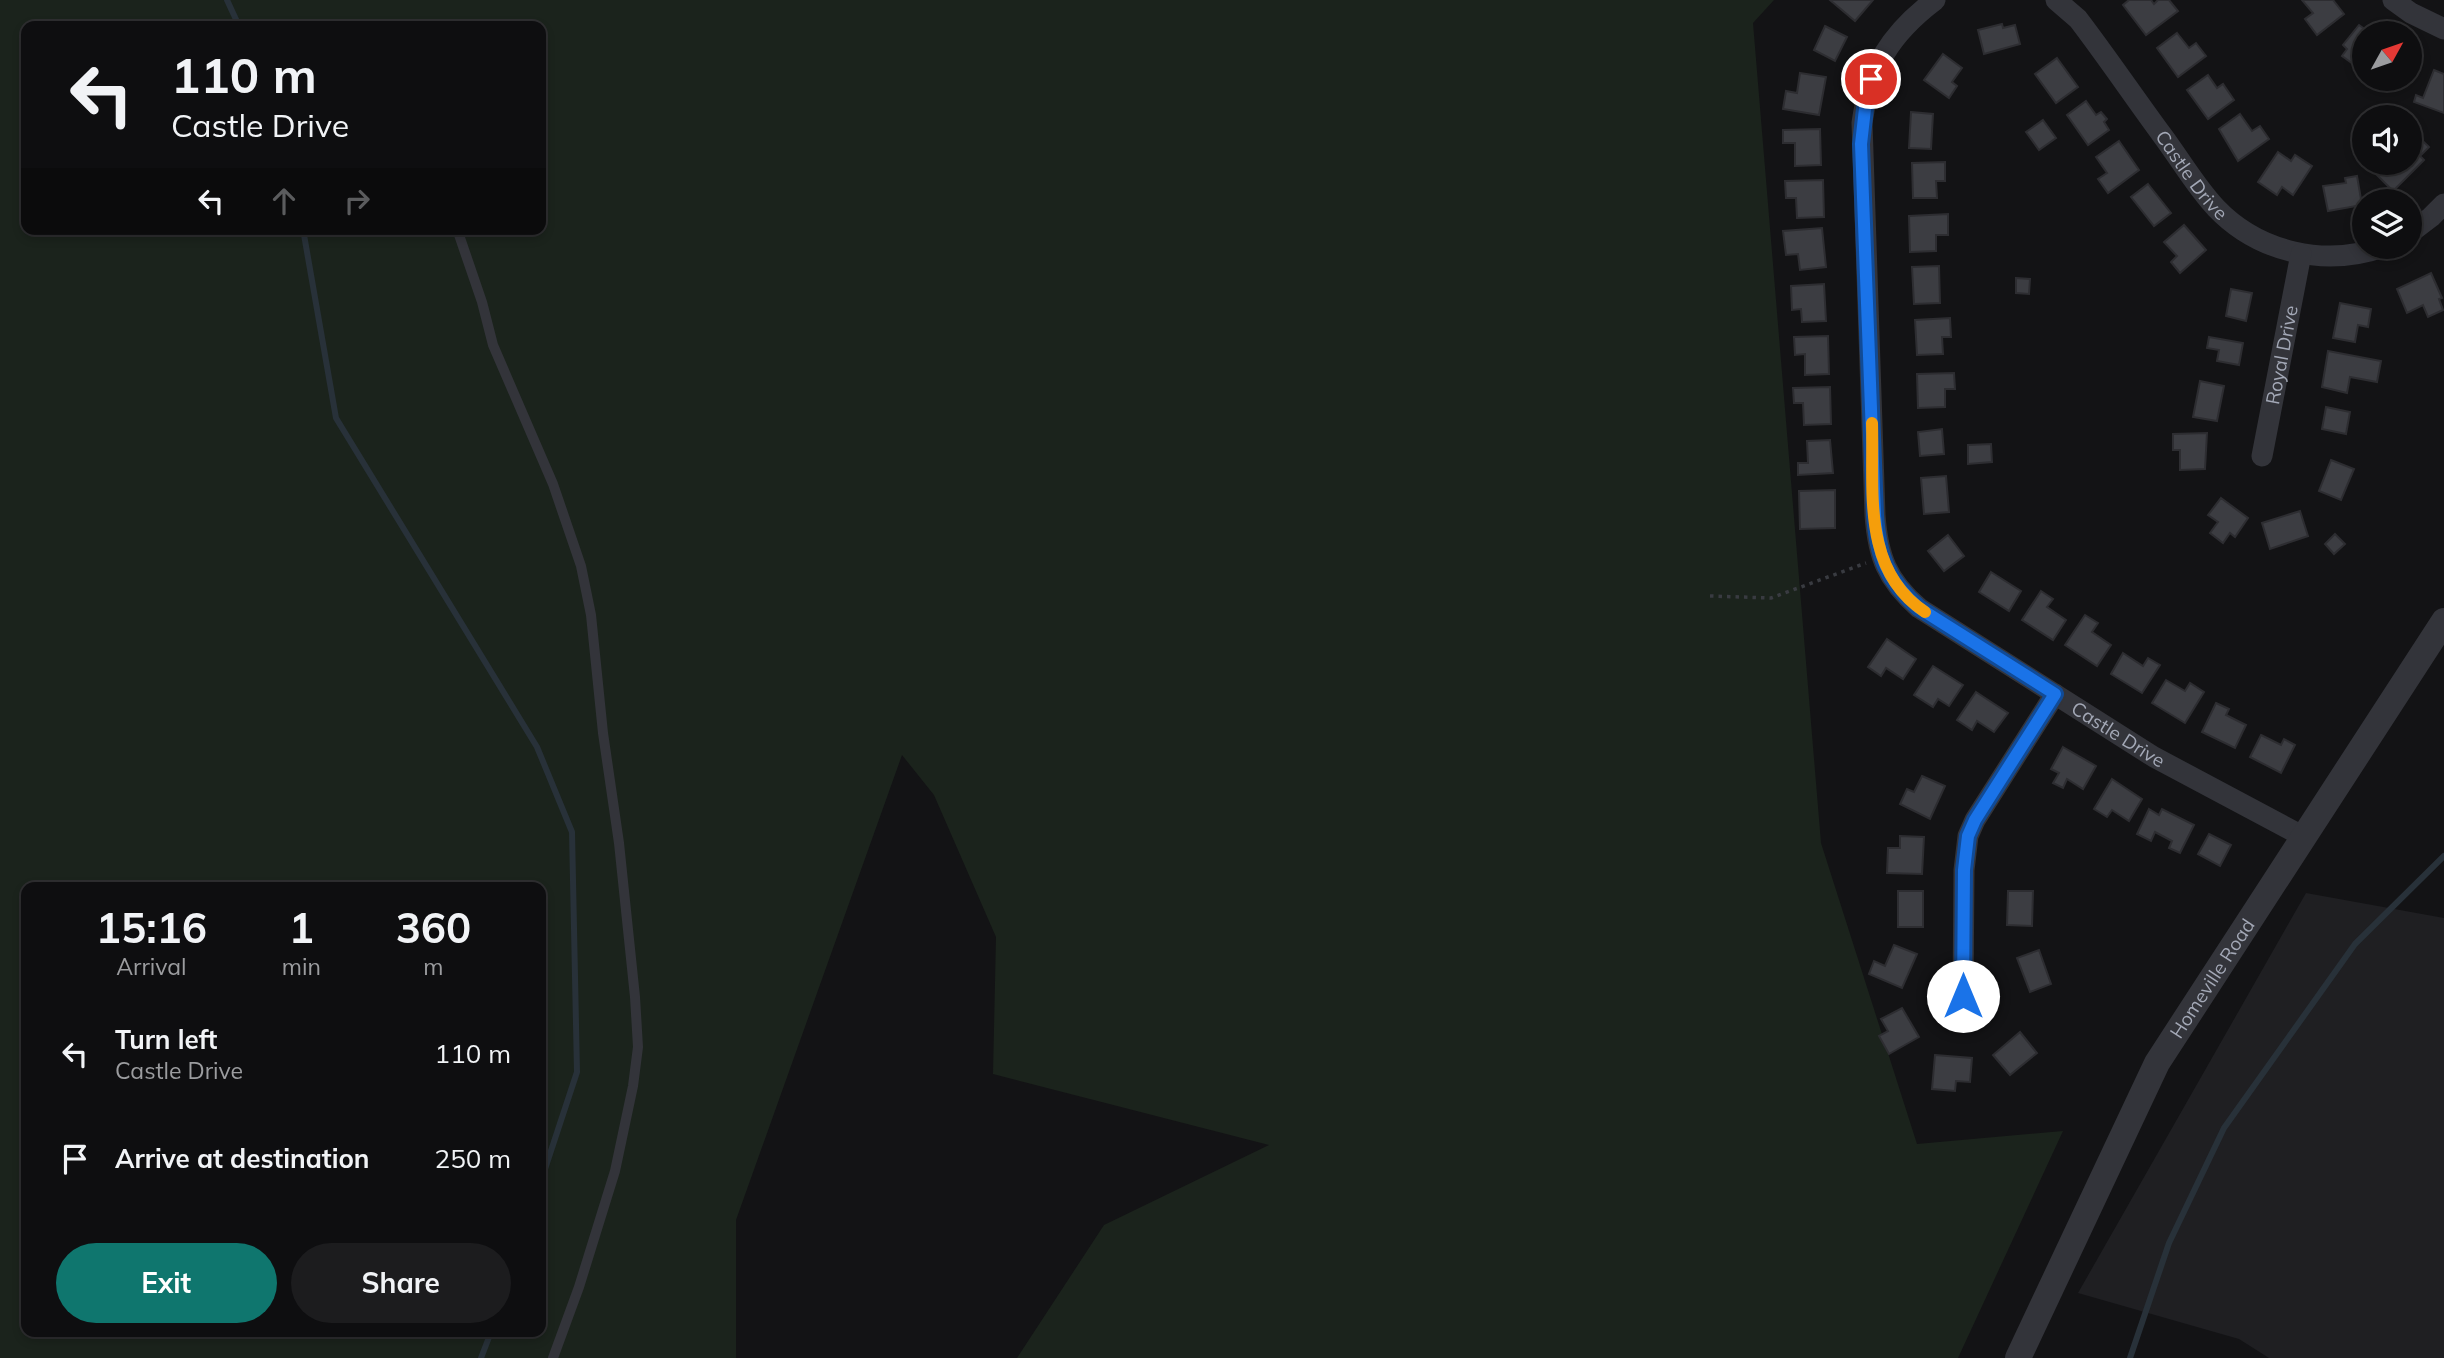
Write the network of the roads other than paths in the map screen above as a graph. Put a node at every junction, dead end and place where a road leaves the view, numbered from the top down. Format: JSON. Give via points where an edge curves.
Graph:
{"nodes":[{"id":1,"x":1936,"y":0,"type":"edge"},
{"id":2,"x":2056,"y":0,"type":"edge"},
{"id":3,"x":2393,"y":0,"type":"edge"},
{"id":4,"x":2444,"y":29,"type":"edge"},
{"id":5,"x":2444,"y":204,"type":"edge"},
{"id":6,"x":2422,"y":224,"type":"edge"},
{"id":7,"x":459,"y":235,"type":"edge"},
{"id":8,"x":2301,"y":254,"type":"junction"},
{"id":9,"x":2352,"y":255,"type":"edge"},
{"id":10,"x":2262,"y":456,"type":"dead end"},
{"id":11,"x":2444,"y":621,"type":"edge"},
{"id":12,"x":2055,"y":694,"type":"junction"},
{"id":13,"x":2304,"y":836,"type":"junction"},
{"id":14,"x":1963,"y":996,"type":"dead end"},
{"id":15,"x":553,"y":1358,"type":"edge"},
{"id":16,"x":2018,"y":1358,"type":"edge"}],
"edges":[{"from":1,"to":12,"type":"street","name":"Castle Drive","via":[[1905,26],[1879,62],[1862,123],[1875,515],[1881,557],[1901,592],[1919,608]]},
{"from":2,"to":8,"type":"street","name":"Castle Drive","via":[[2078,19],[2215,207],[2260,241]]},
{"from":3,"to":4,"type":"street"},
{"from":5,"to":6,"type":"street"},
{"from":7,"to":15,"type":"lane","via":[[494,345],[553,484],[581,566],[591,615],[634,985],[638,1047],[631,1098],[615,1171]]},
{"from":8,"to":9,"type":"street","name":"Castle Drive"},
{"from":8,"to":10,"type":"street","name":"Royal Drive"},
{"from":11,"to":13,"type":"street","name":"Homeville Road"},
{"from":12,"to":13,"type":"street","name":"Castle Drive","via":[[2154,757]]},
{"from":12,"to":14,"type":"street","via":[[1968,836]]},
{"from":13,"to":16,"type":"street","name":"Homeville Road","via":[[2157,1063]]}]}
